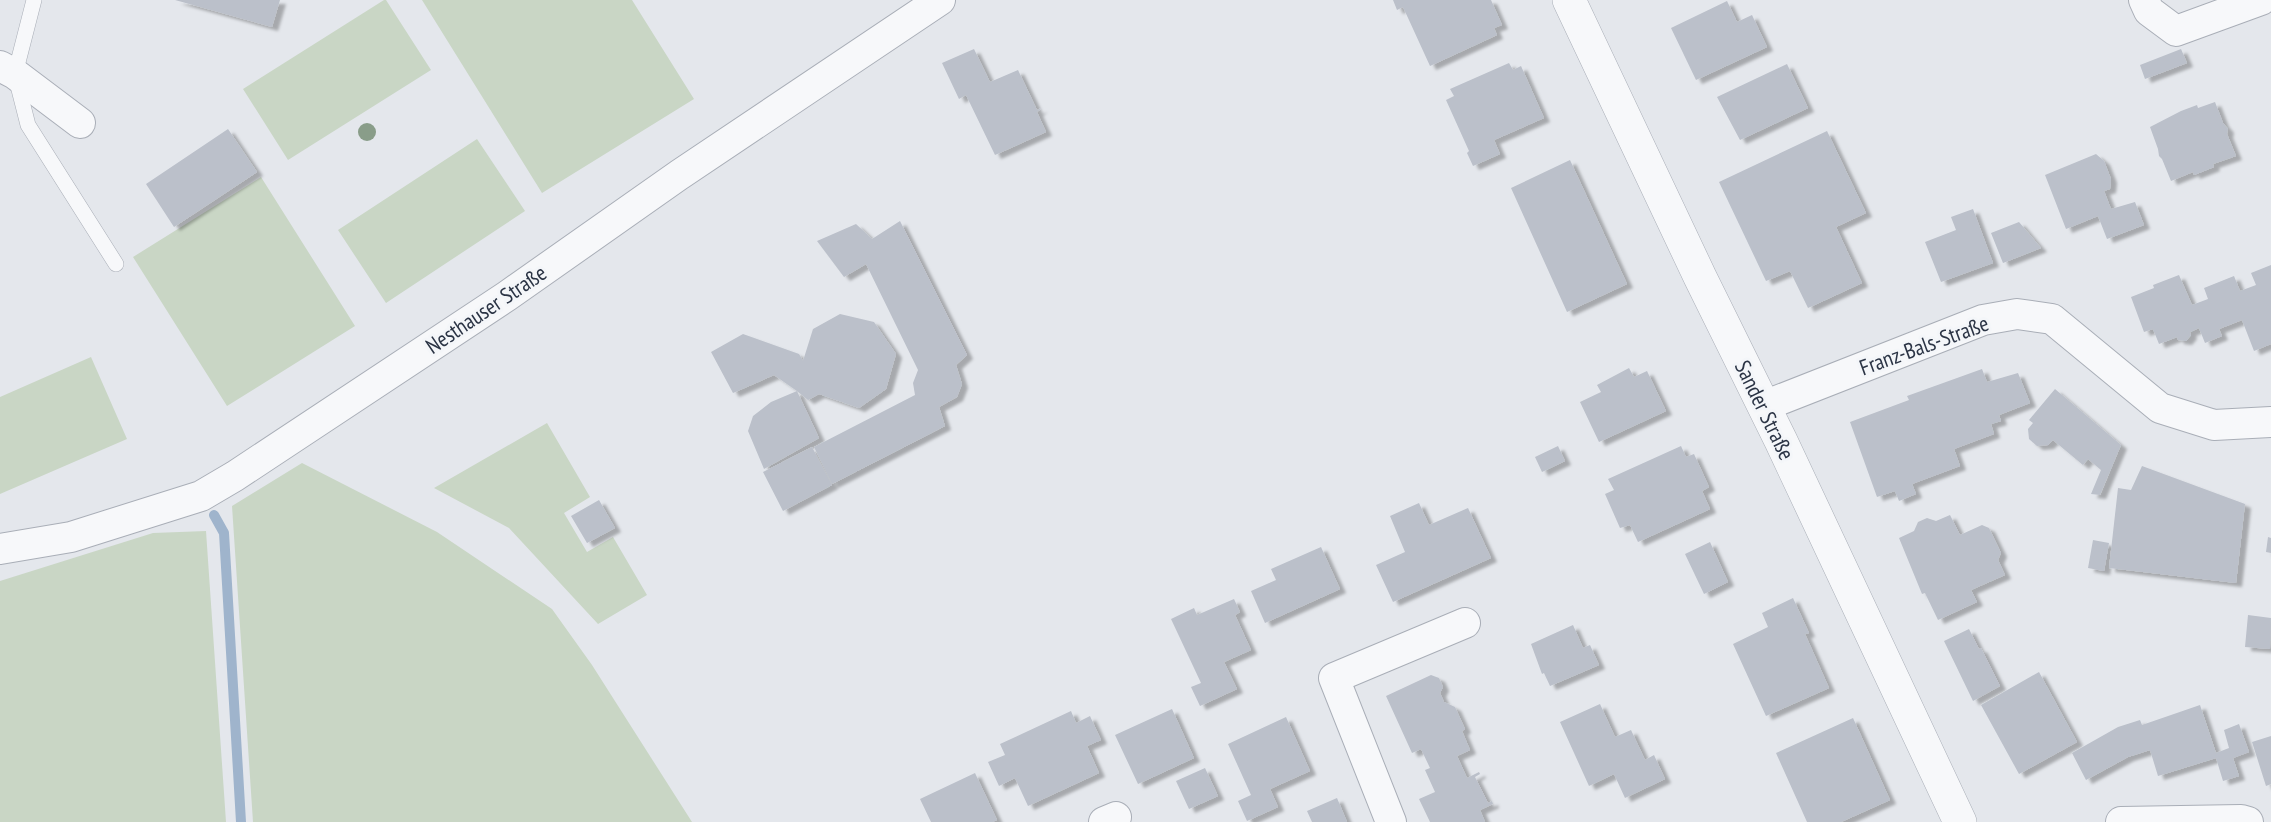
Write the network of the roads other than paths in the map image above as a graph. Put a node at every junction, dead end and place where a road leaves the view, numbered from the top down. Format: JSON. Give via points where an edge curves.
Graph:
{"nodes":[{"id":1,"x":34,"y":0,"type":"edge"},
{"id":2,"x":940,"y":0,"type":"edge"},
{"id":3,"x":1569,"y":0,"type":"edge"},
{"id":4,"x":2145,"y":0,"type":"edge"},
{"id":5,"x":2261,"y":0,"type":"edge"},
{"id":6,"x":8,"y":70,"type":"edge"},
{"id":7,"x":80,"y":123,"type":"dead end"},
{"id":8,"x":116,"y":264,"type":"dead end"},
{"id":9,"x":1764,"y":406,"type":"junction"},
{"id":10,"x":2271,"y":422,"type":"edge"},
{"id":11,"x":0,"y":549,"type":"edge"},
{"id":12,"x":1465,"y":623,"type":"dead end"},
{"id":13,"x":1391,"y":822,"type":"edge"},
{"id":14,"x":1960,"y":822,"type":"edge"},
{"id":15,"x":2121,"y":822,"type":"edge"},
{"id":16,"x":2248,"y":822,"type":"edge"}],
"edges":[{"from":1,"to":6,"type":"lane"},
{"from":2,"to":11,"type":"street","name":"Nesthauser Straße","via":[[507,296],[201,496],[82,533]]},
{"from":3,"to":9,"type":"street","name":"Sander Straße"},
{"from":4,"to":5,"type":"street","via":[[2149,11],[2176,31]]},
{"from":6,"to":7,"type":"street"},
{"from":6,"to":8,"type":"lane","via":[[28,125]]},
{"from":9,"to":10,"type":"street","name":"Franz-Bals-Straße","via":[[1983,320],[2017,314],[2052,319],[2160,408],[2214,425]]},
{"from":9,"to":14,"type":"street","name":"Sander Straße"},
{"from":12,"to":13,"type":"street","via":[[1334,678]]},
{"from":15,"to":16,"type":"street"}]}
